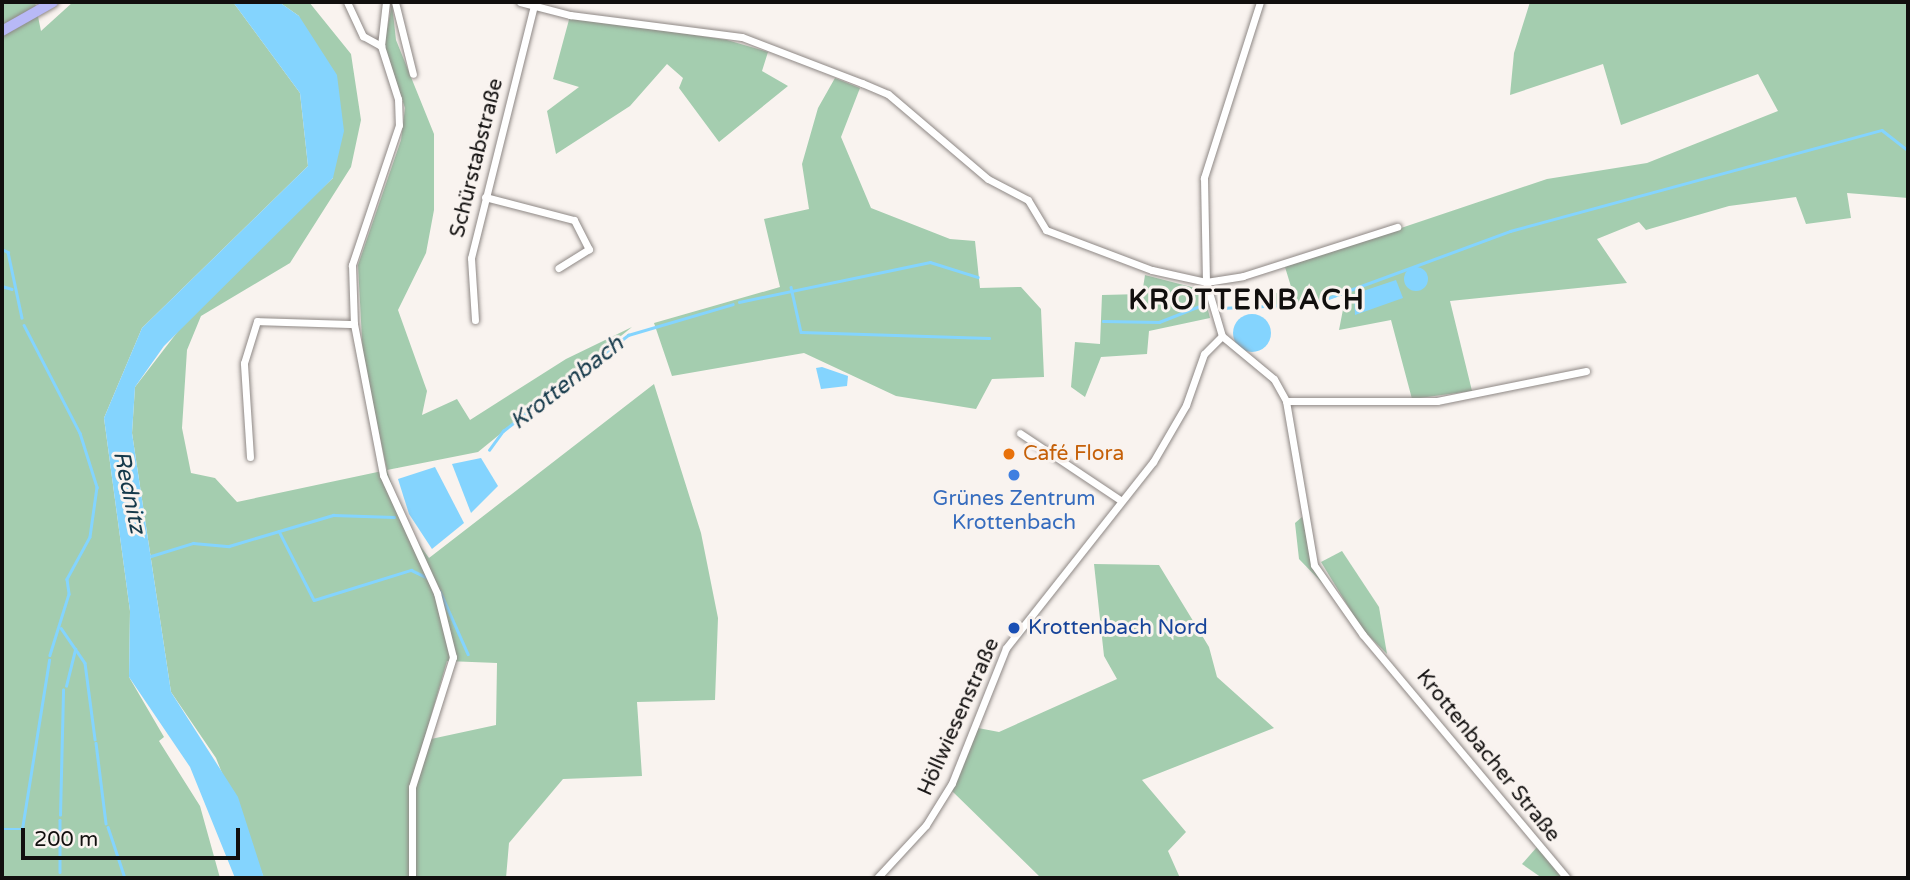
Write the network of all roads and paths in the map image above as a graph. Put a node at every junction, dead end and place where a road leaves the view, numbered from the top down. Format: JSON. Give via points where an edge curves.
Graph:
{"nodes":[{"id":1,"x":53,"y":2,"type":"edge"},
{"id":2,"x":346,"y":2,"type":"edge"},
{"id":3,"x":386,"y":2,"type":"edge"},
{"id":4,"x":395,"y":2,"type":"edge"},
{"id":5,"x":520,"y":2,"type":"edge"},
{"id":6,"x":1260,"y":2,"type":"edge"},
{"id":7,"x":534,"y":6,"type":"junction"},
{"id":8,"x":2,"y":31,"type":"edge"},
{"id":9,"x":381,"y":46,"type":"junction"},
{"id":10,"x":413,"y":74,"type":"dead end"},
{"id":11,"x":485,"y":197,"type":"junction"},
{"id":12,"x":1397,"y":227,"type":"dead end"},
{"id":13,"x":558,"y":268,"type":"dead end"},
{"id":14,"x":1206,"y":282,"type":"junction"},
{"id":15,"x":475,"y":320,"type":"dead end"},
{"id":16,"x":354,"y":324,"type":"junction"},
{"id":17,"x":1222,"y":336,"type":"junction"},
{"id":18,"x":1586,"y":371,"type":"dead end"},
{"id":19,"x":1286,"y":401,"type":"junction"},
{"id":20,"x":1020,"y":433,"type":"dead end"},
{"id":21,"x":250,"y":457,"type":"dead end"},
{"id":22,"x":1120,"y":500,"type":"junction"},
{"id":23,"x":412,"y":878,"type":"edge"},
{"id":24,"x":877,"y":878,"type":"edge"},
{"id":25,"x":1567,"y":878,"type":"edge"}],
"edges":[{"from":1,"to":8,"type":"main road"},
{"from":2,"to":9,"type":"street","via":[[363,36]]},
{"from":3,"to":9,"type":"street"},
{"from":4,"to":10,"type":"street"},
{"from":5,"to":7,"type":"street"},
{"from":6,"to":14,"type":"street","via":[[1204,177]]},
{"from":7,"to":11,"type":"street","name":"Schürstabstraße"},
{"from":7,"to":14,"type":"street","via":[[742,37],[837,72],[908,109],[988,179],[1028,200],[1046,230],[1152,270]]},
{"from":9,"to":16,"type":"street","via":[[398,99],[399,125],[352,265]]},
{"from":11,"to":13,"type":"street","via":[[574,220],[589,249]]},
{"from":11,"to":15,"type":"street","name":"Schürstabstraße","via":[[471,258]]},
{"from":12,"to":14,"type":"street","via":[[1295,262]]},
{"from":14,"to":17,"type":"street"},
{"from":16,"to":21,"type":"street","via":[[257,321],[244,363]]},
{"from":16,"to":23,"type":"street","via":[[383,475],[437,593],[453,657],[412,788]]},
{"from":17,"to":19,"type":"street","via":[[1274,379]]},
{"from":17,"to":22,"type":"street","name":"Höllwiesenstraße","via":[[1204,354],[1171,434]]},
{"from":18,"to":19,"type":"street","via":[[1437,401]]},
{"from":19,"to":25,"type":"street","name":"Krottenbacher Straße","via":[[1314,565],[1382,657]]},
{"from":20,"to":22,"type":"street"},
{"from":22,"to":24,"type":"street","name":"Höllwiesenstraße","via":[[1006,648],[953,783]]}]}
